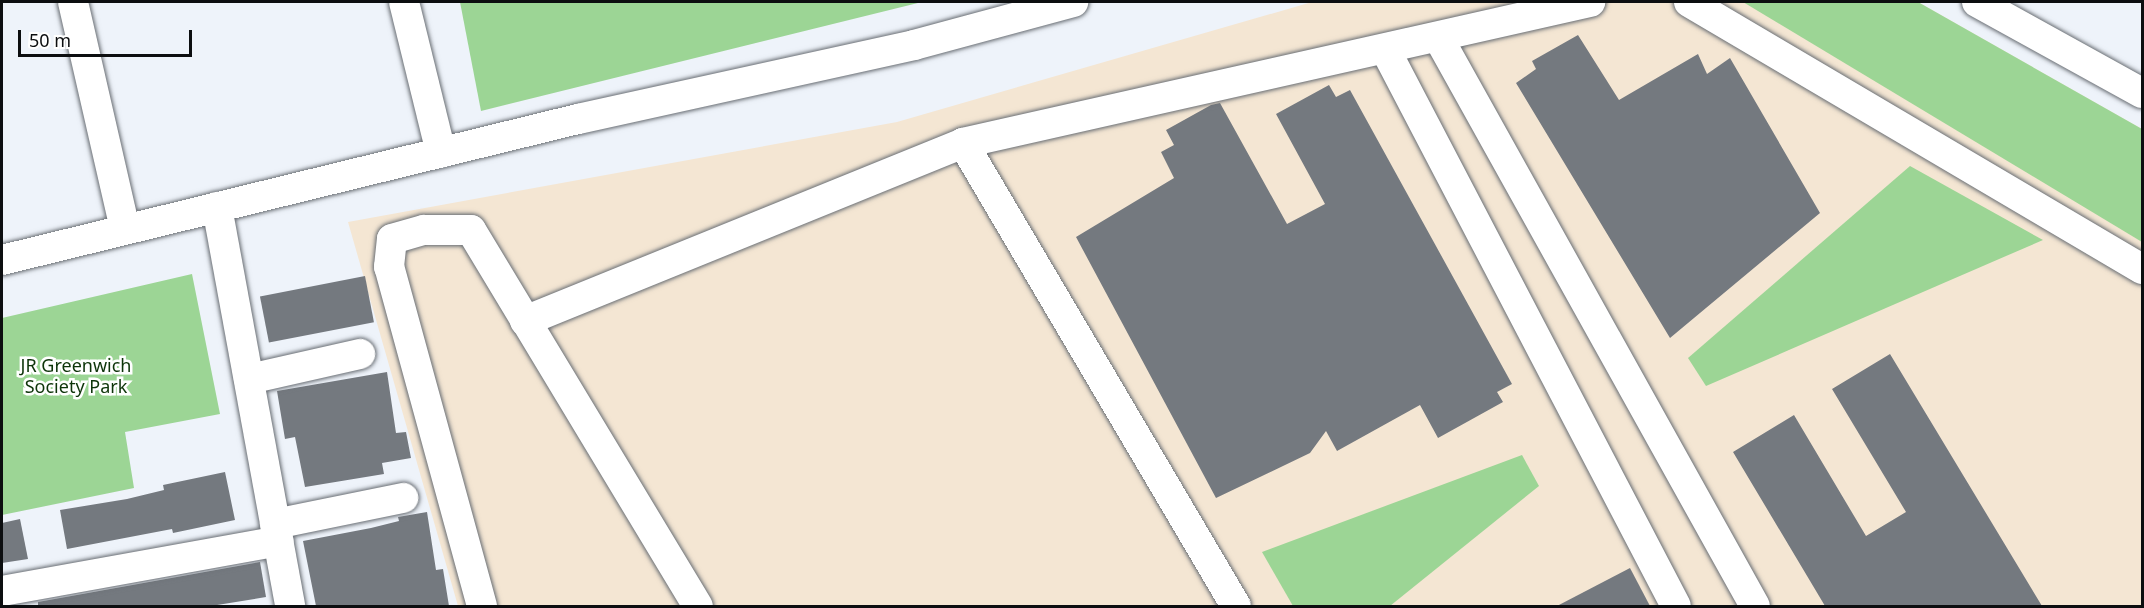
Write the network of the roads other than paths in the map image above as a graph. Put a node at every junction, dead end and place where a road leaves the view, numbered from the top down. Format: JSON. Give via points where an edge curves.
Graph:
{"nodes":[{"id":1,"x":73,"y":2,"type":"edge"},
{"id":2,"x":404,"y":2,"type":"edge"},
{"id":3,"x":1073,"y":2,"type":"edge"},
{"id":4,"x":1590,"y":2,"type":"edge"},
{"id":5,"x":1689,"y":2,"type":"edge"},
{"id":6,"x":1977,"y":2,"type":"edge"},
{"id":7,"x":1438,"y":37,"type":"junction"},
{"id":8,"x":1385,"y":49,"type":"junction"},
{"id":9,"x":2142,"y":93,"type":"edge"},
{"id":10,"x":963,"y":143,"type":"junction"},
{"id":11,"x":441,"y":153,"type":"junction"},
{"id":12,"x":217,"y":207,"type":"junction"},
{"id":13,"x":124,"y":222,"type":"junction"},
{"id":14,"x":2,"y":246,"type":"edge"},
{"id":15,"x":2,"y":260,"type":"edge"},
{"id":16,"x":2142,"y":269,"type":"edge"},
{"id":17,"x":525,"y":321,"type":"junction"},
{"id":18,"x":360,"y":354,"type":"dead end"},
{"id":19,"x":249,"y":379,"type":"junction"},
{"id":20,"x":403,"y":498,"type":"dead end"},
{"id":21,"x":277,"y":533,"type":"junction"},
{"id":22,"x":2,"y":591,"type":"edge"},
{"id":23,"x":290,"y":606,"type":"edge"},
{"id":24,"x":482,"y":606,"type":"edge"},
{"id":25,"x":698,"y":606,"type":"edge"},
{"id":26,"x":1236,"y":606,"type":"edge"},
{"id":27,"x":1676,"y":606,"type":"edge"},
{"id":28,"x":1755,"y":606,"type":"edge"}],
"edges":[{"from":1,"to":13,"type":"street"},
{"from":2,"to":11,"type":"street"},
{"from":3,"to":11,"type":"street","via":[[914,45],[578,118]]},
{"from":4,"to":7,"type":"street"},
{"from":5,"to":16,"type":"street"},
{"from":6,"to":9,"type":"street"},
{"from":7,"to":8,"type":"street"},
{"from":7,"to":28,"type":"street"},
{"from":8,"to":10,"type":"street"},
{"from":8,"to":27,"type":"street"},
{"from":10,"to":17,"type":"street"},
{"from":10,"to":26,"type":"street"},
{"from":11,"to":12,"type":"street"},
{"from":12,"to":13,"type":"street"},
{"from":12,"to":19,"type":"street"},
{"from":13,"to":14,"type":"street"},
{"from":13,"to":15,"type":"street"},
{"from":17,"to":24,"type":"street","via":[[471,230],[424,230],[392,239],[389,267]]},
{"from":17,"to":25,"type":"street"},
{"from":18,"to":19,"type":"street"},
{"from":19,"to":21,"type":"street"},
{"from":20,"to":21,"type":"street"},
{"from":21,"to":22,"type":"street"},
{"from":21,"to":23,"type":"street"}]}
